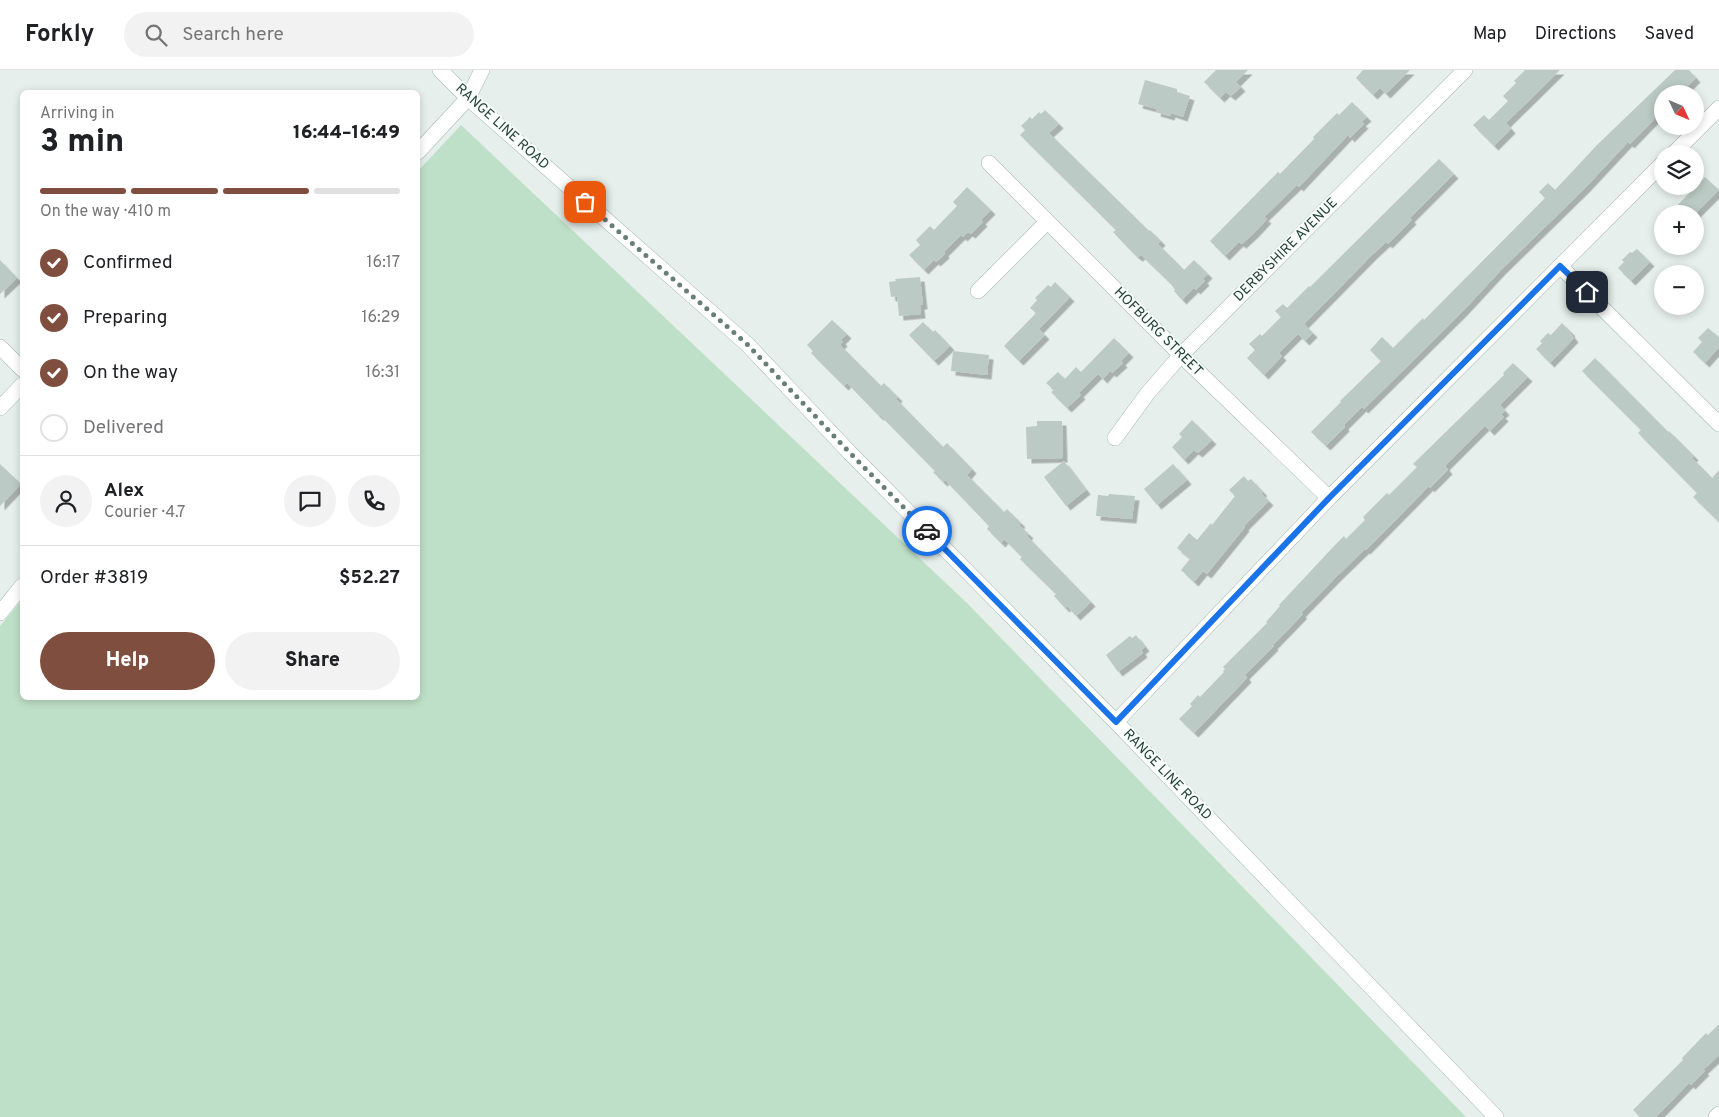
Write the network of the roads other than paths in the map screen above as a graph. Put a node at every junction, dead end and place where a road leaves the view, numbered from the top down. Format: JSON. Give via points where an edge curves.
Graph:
{"nodes":[{"id":1,"x":440,"y":70,"type":"edge"},
{"id":2,"x":482,"y":70,"type":"edge"},
{"id":3,"x":1465,"y":70,"type":"edge"},
{"id":4,"x":468,"y":98,"type":"junction"},
{"id":5,"x":1719,"y":108,"type":"edge"},
{"id":6,"x":1682,"y":145,"type":"edge"},
{"id":7,"x":420,"y":150,"type":"edge"},
{"id":8,"x":989,"y":163,"type":"dead end"},
{"id":9,"x":1654,"y":172,"type":"edge"},
{"id":10,"x":1047,"y":222,"type":"junction"},
{"id":11,"x":1560,"y":266,"type":"junction"},
{"id":12,"x":978,"y":291,"type":"dead end"},
{"id":13,"x":0,"y":347,"type":"edge"},
{"id":14,"x":1181,"y":355,"type":"junction"},
{"id":15,"x":20,"y":367,"type":"edge"},
{"id":16,"x":20,"y":387,"type":"edge"},
{"id":17,"x":0,"y":408,"type":"edge"},
{"id":18,"x":1719,"y":424,"type":"edge"},
{"id":19,"x":1116,"y":438,"type":"dead end"},
{"id":20,"x":1329,"y":498,"type":"junction"},
{"id":21,"x":20,"y":588,"type":"edge"},
{"id":22,"x":0,"y":613,"type":"edge"},
{"id":23,"x":1116,"y":722,"type":"junction"},
{"id":24,"x":1719,"y":1114,"type":"edge"},
{"id":25,"x":1496,"y":1117,"type":"edge"},
{"id":26,"x":1716,"y":1117,"type":"edge"}],
"edges":[{"from":1,"to":4,"type":"street","name":"RANGE LINE ROAD"},
{"from":2,"to":4,"type":"street"},
{"from":3,"to":14,"type":"street","name":"DERBYSHIRE AVENUE"},
{"from":4,"to":7,"type":"street"},
{"from":4,"to":23,"type":"street","name":"RANGE LINE ROAD","via":[[747,344]]},
{"from":5,"to":6,"type":"street"},
{"from":8,"to":10,"type":"street","name":"HOFBURG STREET"},
{"from":9,"to":11,"type":"street"},
{"from":10,"to":12,"type":"street"},
{"from":10,"to":14,"type":"street","name":"HOFBURG STREET"},
{"from":11,"to":18,"type":"street"},
{"from":11,"to":20,"type":"street"},
{"from":13,"to":15,"type":"street"},
{"from":14,"to":19,"type":"street","name":"DERBYSHIRE AVENUE","via":[[1147,394]]},
{"from":14,"to":20,"type":"street","name":"HOFBURG STREET"},
{"from":16,"to":17,"type":"street"},
{"from":20,"to":23,"type":"street"},
{"from":21,"to":22,"type":"street"},
{"from":23,"to":25,"type":"street","name":"RANGE LINE ROAD"},
{"from":24,"to":26,"type":"street"}]}
